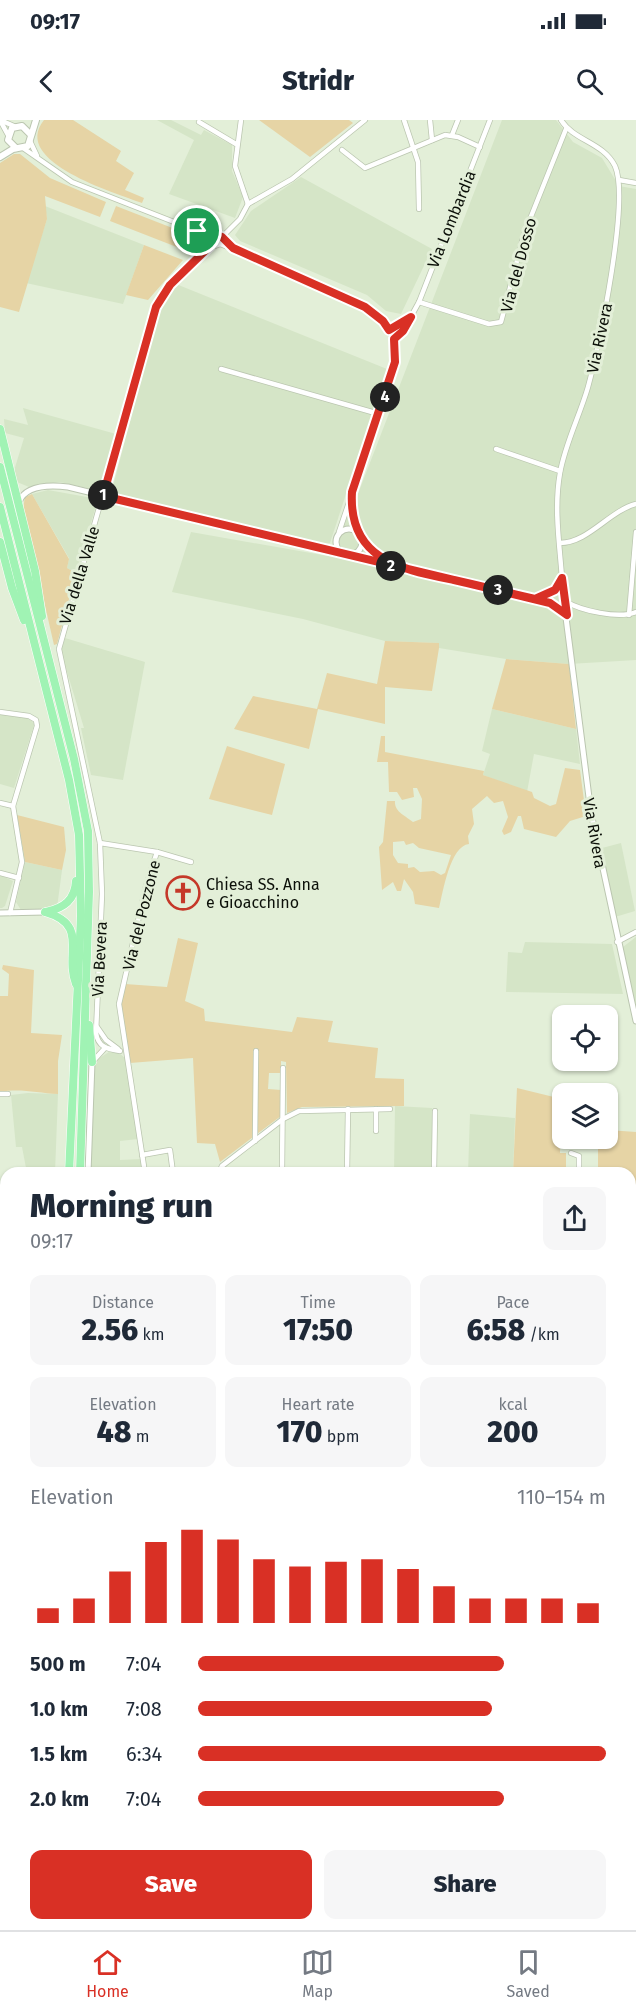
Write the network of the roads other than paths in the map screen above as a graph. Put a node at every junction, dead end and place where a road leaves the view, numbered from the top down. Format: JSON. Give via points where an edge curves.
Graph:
{"nodes":[{"id":1,"x":34,"y":120,"type":"edge"},
{"id":2,"x":241,"y":120,"type":"edge"},
{"id":3,"x":365,"y":120,"type":"edge"},
{"id":4,"x":404,"y":120,"type":"edge"},
{"id":5,"x":430,"y":120,"type":"edge"},
{"id":6,"x":458,"y":120,"type":"edge"},
{"id":7,"x":490,"y":120,"type":"edge"},
{"id":8,"x":561,"y":120,"type":"edge"},
{"id":9,"x":1,"y":121,"type":"edge"},
{"id":10,"x":199,"y":122,"type":"dead end"},
{"id":11,"x":19,"y":126,"type":"junction"},
{"id":12,"x":566,"y":129,"type":"junction"},
{"id":13,"x":452,"y":135,"type":"junction"},
{"id":14,"x":8,"y":137,"type":"junction"},
{"id":15,"x":31,"y":138,"type":"junction"},
{"id":16,"x":432,"y":140,"type":"junction"},
{"id":17,"x":236,"y":144,"type":"junction"},
{"id":18,"x":480,"y":147,"type":"junction"},
{"id":19,"x":19,"y":148,"type":"junction"},
{"id":20,"x":413,"y":148,"type":"junction"},
{"id":21,"x":342,"y":150,"type":"dead end"},
{"id":22,"x":37,"y":156,"type":"junction"},
{"id":23,"x":0,"y":157,"type":"edge"},
{"id":24,"x":619,"y":180,"type":"junction"},
{"id":25,"x":636,"y":183,"type":"edge"},
{"id":26,"x":248,"y":204,"type":"junction"},
{"id":27,"x":418,"y":208,"type":"dead end"},
{"id":28,"x":197,"y":231,"type":"junction"},
{"id":29,"x":218,"y":240,"type":"junction"},
{"id":30,"x":419,"y":302,"type":"junction"},
{"id":31,"x":411,"y":317,"type":"junction"},
{"id":32,"x":389,"y":330,"type":"junction"},
{"id":33,"x":394,"y":339,"type":"junction"},
{"id":34,"x":221,"y":369,"type":"dead end"},
{"id":35,"x":379,"y":414,"type":"junction"},
{"id":36,"x":0,"y":429,"type":"edge"},
{"id":37,"x":496,"y":449,"type":"dead end"},
{"id":38,"x":0,"y":467,"type":"edge"},
{"id":39,"x":560,"y":471,"type":"junction"},
{"id":40,"x":14,"y":485,"type":"junction"},
{"id":41,"x":29,"y":491,"type":"junction"},
{"id":42,"x":103,"y":496,"type":"junction"},
{"id":43,"x":19,"y":503,"type":"junction"},
{"id":44,"x":350,"y":503,"type":"junction"},
{"id":45,"x":636,"y":504,"type":"edge"},
{"id":46,"x":0,"y":507,"type":"edge"},
{"id":47,"x":346,"y":512,"type":"junction"},
{"id":48,"x":352,"y":513,"type":"junction"},
{"id":49,"x":339,"y":532,"type":"junction"},
{"id":50,"x":358,"y":532,"type":"junction"},
{"id":51,"x":636,"y":532,"type":"edge"},
{"id":52,"x":362,"y":539,"type":"junction"},
{"id":53,"x":335,"y":541,"type":"junction"},
{"id":54,"x":0,"y":542,"type":"edge"},
{"id":55,"x":560,"y":543,"type":"junction"},
{"id":56,"x":325,"y":549,"type":"junction"},
{"id":57,"x":342,"y":554,"type":"junction"},
{"id":58,"x":353,"y":555,"type":"junction"},
{"id":59,"x":400,"y":568,"type":"junction"},
{"id":60,"x":562,"y":578,"type":"junction"},
{"id":61,"x":552,"y":591,"type":"junction"},
{"id":62,"x":563,"y":592,"type":"junction"},
{"id":63,"x":535,"y":599,"type":"junction"},
{"id":64,"x":565,"y":601,"type":"junction"},
{"id":65,"x":550,"y":603,"type":"junction"},
{"id":66,"x":557,"y":606,"type":"junction"},
{"id":67,"x":576,"y":606,"type":"junction"},
{"id":68,"x":636,"y":612,"type":"edge"},
{"id":69,"x":567,"y":614,"type":"junction"},
{"id":70,"x":629,"y":615,"type":"junction"},
{"id":71,"x":46,"y":648,"type":"junction"},
{"id":72,"x":36,"y":653,"type":"junction"},
{"id":73,"x":0,"y":712,"type":"edge"},
{"id":74,"x":0,"y":803,"type":"edge"},
{"id":75,"x":13,"y":806,"type":"junction"},
{"id":76,"x":100,"y":843,"type":"junction"},
{"id":77,"x":157,"y":852,"type":"junction"},
{"id":78,"x":80,"y":856,"type":"junction"},
{"id":79,"x":191,"y":862,"type":"dead end"},
{"id":80,"x":0,"y":873,"type":"edge"},
{"id":81,"x":19,"y":878,"type":"junction"},
{"id":82,"x":45,"y":912,"type":"junction"},
{"id":83,"x":0,"y":913,"type":"edge"},
{"id":84,"x":10,"y":913,"type":"junction"},
{"id":85,"x":636,"y":932,"type":"edge"},
{"id":86,"x":617,"y":942,"type":"junction"},
{"id":87,"x":125,"y":978,"type":"joint"},
{"id":88,"x":77,"y":987,"type":"junction"},
{"id":89,"x":86,"y":991,"type":"junction"},
{"id":90,"x":636,"y":1021,"type":"edge"},
{"id":91,"x":96,"y":1025,"type":"junction"},
{"id":92,"x":106,"y":1040,"type":"junction"},
{"id":93,"x":105,"y":1048,"type":"junction"},
{"id":94,"x":120,"y":1051,"type":"junction"},
{"id":95,"x":256,"y":1051,"type":"dead end"},
{"id":96,"x":127,"y":1057,"type":"junction"},
{"id":97,"x":92,"y":1062,"type":"junction"},
{"id":98,"x":283,"y":1068,"type":"dead end"},
{"id":99,"x":0,"y":1094,"type":"edge"},
{"id":100,"x":8,"y":1094,"type":"dead end"},
{"id":101,"x":390,"y":1108,"type":"dead end"},
{"id":102,"x":348,"y":1109,"type":"junction"},
{"id":103,"x":376,"y":1109,"type":"junction"},
{"id":104,"x":435,"y":1111,"type":"dead end"},
{"id":105,"x":283,"y":1119,"type":"junction"},
{"id":106,"x":376,"y":1131,"type":"dead end"},
{"id":107,"x":255,"y":1141,"type":"junction"},
{"id":108,"x":571,"y":1153,"type":"dead end"},
{"id":109,"x":142,"y":1155,"type":"junction"},
{"id":110,"x":69,"y":1156,"type":"junction"},
{"id":111,"x":66,"y":1167,"type":"edge"},
{"id":112,"x":69,"y":1167,"type":"edge"},
{"id":113,"x":80,"y":1167,"type":"edge"},
{"id":114,"x":88,"y":1167,"type":"edge"},
{"id":115,"x":144,"y":1167,"type":"edge"},
{"id":116,"x":172,"y":1167,"type":"edge"},
{"id":117,"x":222,"y":1167,"type":"edge"},
{"id":118,"x":282,"y":1167,"type":"edge"},
{"id":119,"x":347,"y":1167,"type":"edge"},
{"id":120,"x":434,"y":1167,"type":"edge"},
{"id":121,"x":579,"y":1167,"type":"edge"}],
"edges":[{"from":1,"to":11,"type":"main road"},
{"from":1,"to":15,"type":"main road"},
{"from":2,"to":17,"type":"street"},
{"from":3,"to":26,"type":"street","via":[[292,179]]},
{"from":4,"to":20,"type":"street"},
{"from":5,"to":16,"type":"street"},
{"from":6,"to":13,"type":"street"},
{"from":7,"to":18,"type":"street","name":"Via Lombardia"},
{"from":8,"to":12,"type":"street","name":"Via Rivera"},
{"from":9,"to":11,"type":"street"},
{"from":9,"to":14,"type":"street"},
{"from":10,"to":17,"type":"street"},
{"from":11,"to":14,"type":"main road"},
{"from":11,"to":15,"type":"main road"},
{"from":12,"to":24,"type":"street","name":"Via Rivera","via":[[606,153]]},
{"from":12,"to":30,"type":"street","name":"Via del Dosso","via":[[524,234],[501,322],[489,324]]},
{"from":13,"to":16,"type":"street"},
{"from":13,"to":18,"type":"street"},
{"from":14,"to":19,"type":"main road"},
{"from":14,"to":23,"type":"main road"},
{"from":15,"to":19,"type":"main road"},
{"from":15,"to":22,"type":"street"},
{"from":16,"to":20,"type":"street"},
{"from":17,"to":26,"type":"street","via":[[235,166]]},
{"from":18,"to":30,"type":"street","name":"Via Lombardia"},
{"from":19,"to":22,"type":"street"},
{"from":19,"to":23,"type":"main road"},
{"from":20,"to":21,"type":"street","via":[[366,168]]},
{"from":20,"to":27,"type":"street","via":[[418,162]]},
{"from":22,"to":28,"type":"street","via":[[72,182]]},
{"from":24,"to":25,"type":"street"},
{"from":24,"to":39,"type":"street","name":"Via Rivera","via":[[616,241],[601,335]]},
{"from":26,"to":29,"type":"street"},
{"from":28,"to":29,"type":"street"},
{"from":28,"to":29,"type":"street"},
{"from":29,"to":32,"type":"street","via":[[365,307]]},
{"from":29,"to":42,"type":"street","name":"Via della Valle","via":[[170,285],[156,307]]},
{"from":30,"to":31,"type":"street","name":"Via Lombardia"},
{"from":31,"to":32,"type":"street"},
{"from":31,"to":33,"type":"street","name":"Via Lombardia"},
{"from":32,"to":33,"type":"street"},
{"from":33,"to":35,"type":"street","via":[[395,362]]},
{"from":34,"to":35,"type":"street"},
{"from":35,"to":44,"type":"street"},
{"from":36,"to":40,"type":"highway"},
{"from":37,"to":39,"type":"street"},
{"from":38,"to":71,"type":"highway"},
{"from":39,"to":55,"type":"street","name":"Via Rivera"},
{"from":40,"to":41,"type":"street"},
{"from":40,"to":43,"type":"highway"},
{"from":41,"to":42,"type":"street","via":[[52,485]]},
{"from":41,"to":43,"type":"street"},
{"from":42,"to":56,"type":"street"},
{"from":42,"to":76,"type":"street","name":"Via della Valle","via":[[59,649]]},
{"from":43,"to":71,"type":"highway","via":[[39,589]]},
{"from":44,"to":47,"type":"street"},
{"from":44,"to":48,"type":"street"},
{"from":45,"to":55,"type":"street","via":[[575,540]]},
{"from":46,"to":72,"type":"highway"},
{"from":47,"to":48,"type":"street"},
{"from":47,"to":49,"type":"street"},
{"from":48,"to":50,"type":"street"},
{"from":49,"to":50,"type":"street","via":[[350,528]]},
{"from":49,"to":53,"type":"street"},
{"from":50,"to":52,"type":"street"},
{"from":51,"to":70,"type":"street"},
{"from":52,"to":58,"type":"street","via":[[361,547]]},
{"from":52,"to":59,"type":"street"},
{"from":53,"to":56,"type":"street"},
{"from":53,"to":57,"type":"street"},
{"from":54,"to":72,"type":"highway"},
{"from":55,"to":60,"type":"street","name":"Via Rivera"},
{"from":56,"to":57,"type":"street"},
{"from":57,"to":58,"type":"street"},
{"from":58,"to":59,"type":"street"},
{"from":59,"to":63,"type":"street"},
{"from":60,"to":61,"type":"street"},
{"from":60,"to":62,"type":"street","name":"Via Rivera"},
{"from":61,"to":62,"type":"street"},
{"from":61,"to":63,"type":"street"},
{"from":61,"to":65,"type":"street"},
{"from":62,"to":64,"type":"street","name":"Via Rivera"},
{"from":63,"to":65,"type":"street"},
{"from":64,"to":66,"type":"street"},
{"from":64,"to":67,"type":"street"},
{"from":64,"to":69,"type":"street","name":"Via Rivera"},
{"from":65,"to":66,"type":"street"},
{"from":66,"to":69,"type":"street"},
{"from":67,"to":69,"type":"street"},
{"from":67,"to":70,"type":"street"},
{"from":68,"to":70,"type":"street"},
{"from":69,"to":86,"type":"street","name":"Via Rivera","via":[[583,764]]},
{"from":71,"to":89,"type":"highway","via":[[88,831]]},
{"from":72,"to":78,"type":"highway","via":[[76,809]]},
{"from":73,"to":75,"type":"street","via":[[29,716],[37,726]]},
{"from":74,"to":75,"type":"street"},
{"from":75,"to":81,"type":"street","via":[[22,862]]},
{"from":76,"to":77,"type":"street","name":"Via del Pozzone"},
{"from":76,"to":91,"type":"street","name":"Via Bevera","via":[[102,894]]},
{"from":77,"to":79,"type":"street","name":"Via del Pozzone"},
{"from":77,"to":87,"type":"street","name":"Via del Pozzone"},
{"from":78,"to":82,"type":"highway","via":[[72,898]]},
{"from":78,"to":88,"type":"highway"},
{"from":80,"to":81,"type":"street"},
{"from":81,"to":84,"type":"street"},
{"from":82,"to":84,"type":"street"},
{"from":82,"to":88,"type":"highway","via":[[57,915],[74,937],[72,974]]},
{"from":83,"to":84,"type":"street"},
{"from":85,"to":86,"type":"street"},
{"from":86,"to":90,"type":"street","name":"Via Rivera"},
{"from":87,"to":96,"type":"street","name":"Via Bevera","via":[[119,1004]]},
{"from":88,"to":110,"type":"highway"},
{"from":89,"to":97,"type":"highway"},
{"from":89,"to":113,"type":"highway"},
{"from":91,"to":92,"type":"street"},
{"from":91,"to":93,"type":"street","name":"Via Bevera","via":[[97,1039]]},
{"from":92,"to":93,"type":"street"},
{"from":92,"to":94,"type":"street"},
{"from":93,"to":94,"type":"street"},
{"from":93,"to":97,"type":"street"},
{"from":94,"to":96,"type":"street"},
{"from":95,"to":107,"type":"street"},
{"from":96,"to":109,"type":"street","name":"Via Bevera"},
{"from":97,"to":114,"type":"street"},
{"from":98,"to":105,"type":"street"},
{"from":99,"to":100,"type":"street"},
{"from":101,"to":103,"type":"street"},
{"from":102,"to":103,"type":"street"},
{"from":102,"to":105,"type":"street","via":[[310,1110]]},
{"from":102,"to":119,"type":"street"},
{"from":103,"to":106,"type":"street"},
{"from":104,"to":120,"type":"street"},
{"from":105,"to":107,"type":"street"},
{"from":105,"to":118,"type":"street"},
{"from":107,"to":117,"type":"street"},
{"from":108,"to":121,"type":"street","via":[[579,1157]]},
{"from":109,"to":115,"type":"street","name":"Via Bevera"},
{"from":109,"to":116,"type":"street","via":[[170,1150]]},
{"from":110,"to":111,"type":"highway"},
{"from":110,"to":112,"type":"highway"}]}
